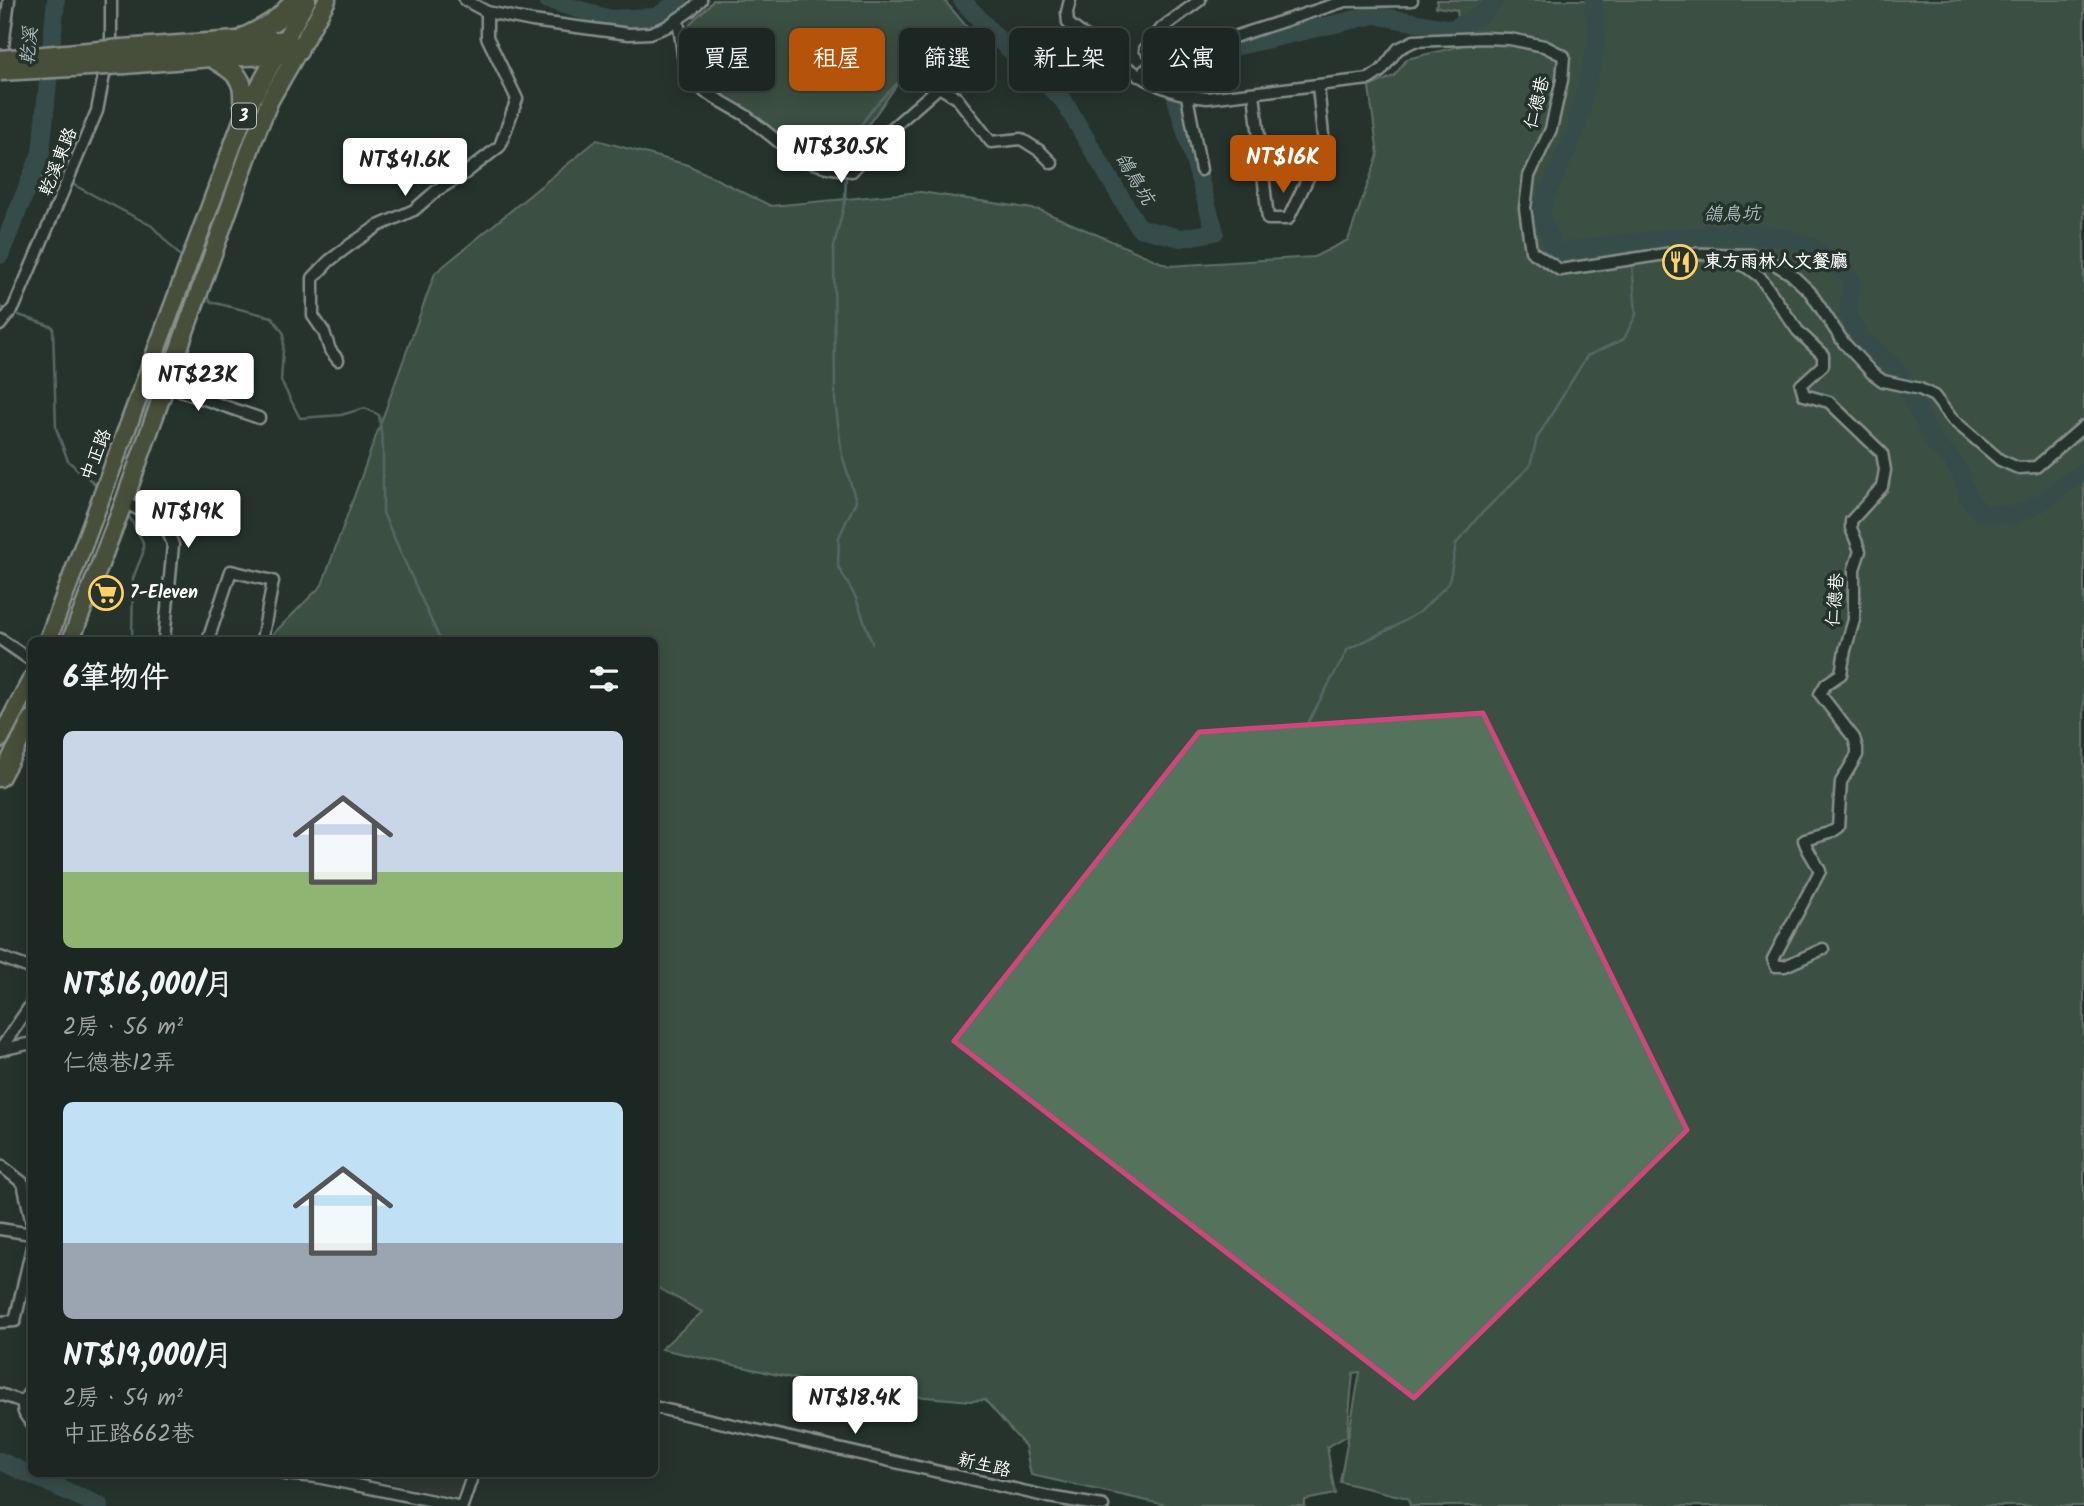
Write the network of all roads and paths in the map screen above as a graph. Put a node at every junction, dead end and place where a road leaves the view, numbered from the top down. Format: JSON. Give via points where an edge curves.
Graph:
{"nodes":[{"id":1,"x":9,"y":0,"type":"edge"},
{"id":2,"x":111,"y":0,"type":"edge"},
{"id":3,"x":294,"y":0,"type":"edge"},
{"id":4,"x":307,"y":0,"type":"edge"},
{"id":5,"x":327,"y":0,"type":"edge"},
{"id":6,"x":465,"y":0,"type":"edge"},
{"id":7,"x":701,"y":0,"type":"edge"},
{"id":8,"x":1070,"y":0,"type":"edge"},
{"id":9,"x":1200,"y":0,"type":"edge"},
{"id":10,"x":1412,"y":0,"type":"edge"},
{"id":11,"x":487,"y":12,"type":"junction"},
{"id":12,"x":678,"y":19,"type":"junction"},
{"id":13,"x":1162,"y":28,"type":"edge"},
{"id":14,"x":1239,"y":35,"type":"edge"},
{"id":15,"x":237,"y":41,"type":"junction"},
{"id":16,"x":287,"y":49,"type":"junction"},
{"id":17,"x":123,"y":57,"type":"junction"},
{"id":18,"x":211,"y":57,"type":"junction"},
{"id":19,"x":0,"y":60,"type":"edge"},
{"id":20,"x":0,"y":65,"type":"edge"},
{"id":21,"x":0,"y":71,"type":"edge"},
{"id":22,"x":1142,"y":78,"type":"joint"},
{"id":23,"x":1318,"y":86,"type":"junction"},
{"id":24,"x":1254,"y":93,"type":"junction"},
{"id":25,"x":1185,"y":95,"type":"junction"},
{"id":26,"x":246,"y":110,"type":"junction"},
{"id":27,"x":1052,"y":163,"type":"dead end"},
{"id":28,"x":1201,"y":170,"type":"dead end"},
{"id":29,"x":1696,"y":254,"type":"junction"},
{"id":30,"x":0,"y":325,"type":"edge"},
{"id":31,"x":338,"y":360,"type":"dead end"},
{"id":32,"x":146,"y":379,"type":"junction"},
{"id":33,"x":166,"y":386,"type":"junction"},
{"id":34,"x":259,"y":418,"type":"dead end"},
{"id":35,"x":2084,"y":426,"type":"edge"},
{"id":36,"x":124,"y":502,"type":"junction"},
{"id":37,"x":57,"y":616,"type":"junction"},
{"id":38,"x":78,"y":621,"type":"junction"},
{"id":39,"x":49,"y":637,"type":"edge"},
{"id":40,"x":72,"y":637,"type":"edge"},
{"id":41,"x":164,"y":637,"type":"edge"},
{"id":42,"x":209,"y":637,"type":"edge"},
{"id":43,"x":263,"y":637,"type":"edge"},
{"id":44,"x":0,"y":639,"type":"edge"},
{"id":45,"x":28,"y":658,"type":"edge"},
{"id":46,"x":28,"y":686,"type":"edge"},
{"id":47,"x":28,"y":726,"type":"edge"},
{"id":48,"x":0,"y":739,"type":"edge"},
{"id":49,"x":0,"y":778,"type":"edge"},
{"id":50,"x":1823,"y":949,"type":"dead end"},
{"id":51,"x":0,"y":957,"type":"edge"},
{"id":52,"x":28,"y":968,"type":"edge"},
{"id":53,"x":28,"y":1009,"type":"edge"},
{"id":54,"x":28,"y":1044,"type":"edge"},
{"id":55,"x":0,"y":1050,"type":"edge"},
{"id":56,"x":0,"y":1165,"type":"edge"},
{"id":57,"x":28,"y":1206,"type":"edge"},
{"id":58,"x":0,"y":1229,"type":"edge"},
{"id":59,"x":28,"y":1233,"type":"edge"},
{"id":60,"x":28,"y":1264,"type":"edge"},
{"id":61,"x":0,"y":1322,"type":"edge"},
{"id":62,"x":0,"y":1394,"type":"edge"},
{"id":63,"x":28,"y":1395,"type":"edge"},
{"id":64,"x":23,"y":1402,"type":"junction"},
{"id":65,"x":658,"y":1408,"type":"edge"},
{"id":66,"x":28,"y":1420,"type":"edge"},
{"id":67,"x":317,"y":1477,"type":"edge"},
{"id":68,"x":471,"y":1477,"type":"edge"},
{"id":69,"x":460,"y":1506,"type":"edge"},
{"id":70,"x":1103,"y":1506,"type":"edge"}],
"edges":[{"from":1,"to":20,"type":"street"},
{"from":2,"to":30,"type":"street","name":"乾溪東路","via":[[111,39],[97,111],[14,307]]},
{"from":3,"to":15,"type":"highway","via":[[272,24]]},
{"from":4,"to":16,"type":"main road","number":"3"},
{"from":5,"to":16,"type":"main road","number":"3"},
{"from":6,"to":11,"type":"street"},
{"from":7,"to":12,"type":"street"},
{"from":8,"to":22,"type":"street","name":"仁德巷","via":[[1068,23]]},
{"from":9,"to":13,"type":"street"},
{"from":10,"to":14,"type":"street","via":[[1345,1]]},
{"from":11,"to":12,"type":"street","via":[[629,34],[650,33]]},
{"from":11,"to":31,"type":"street","via":[[487,37],[517,99],[500,146],[414,210],[350,245],[313,278],[313,316]]},
{"from":12,"to":27,"type":"street","via":[[685,69],[705,92],[745,115],[800,159],[852,171],[939,87],[957,98],[991,142],[1021,139]]},
{"from":15,"to":16,"type":"highway"},
{"from":15,"to":17,"type":"highway"},
{"from":16,"to":18,"type":"highway"},
{"from":16,"to":26,"type":"main road","number":"3"},
{"from":16,"to":33,"type":"main road","number":"3"},
{"from":17,"to":18,"type":"highway"},
{"from":17,"to":19,"type":"highway","bridge":true},
{"from":17,"to":21,"type":"highway","bridge":true},
{"from":18,"to":26,"type":"highway","via":[[237,76]]},
{"from":22,"to":25,"type":"street","name":"仁德巷"},
{"from":23,"to":24,"type":"street","name":"仁德巷"},
{"from":23,"to":24,"type":"street","via":[[1324,145],[1288,219],[1268,219]]},
{"from":23,"to":29,"type":"street","name":"仁德巷","via":[[1369,79],[1398,49],[1414,41],[1483,37],[1544,46],[1564,56],[1550,129],[1529,176],[1525,208],[1531,251],[1560,270],[1672,253]]},
{"from":24,"to":25,"type":"street","name":"仁德巷","via":[[1207,98]]},
{"from":25,"to":28,"type":"street"},
{"from":26,"to":32,"type":"main road","name":"中正路","number":"3"},
{"from":29,"to":35,"type":"street","name":"仁德巷","via":[[1751,255],[1791,274],[1810,292],[1844,343],[1883,381],[1934,396],[1980,444],[2018,468],[2036,467]]},
{"from":29,"to":50,"type":"street","name":"仁德巷","via":[[1745,266],[1760,276],[1798,331],[1823,355],[1823,365],[1801,385],[1804,395],[1829,402],[1882,453],[1882,487],[1851,521],[1860,551],[1854,569],[1854,620],[1841,674],[1820,694],[1854,738],[1857,755],[1841,782],[1838,827],[1804,840],[1820,871],[1773,959],[1776,966],[1785,966]]},
{"from":32,"to":33,"type":"street"},
{"from":32,"to":37,"type":"main road","name":"中正路","number":"3"},
{"from":33,"to":34,"type":"street"},
{"from":33,"to":36,"type":"main road","number":"3"},
{"from":36,"to":38,"type":"main road","number":"3"},
{"from":36,"to":41,"type":"street","via":[[165,523],[173,545]]},
{"from":37,"to":38,"type":"main road"},
{"from":37,"to":39,"type":"main road","name":"中正路","number":"3"},
{"from":38,"to":40,"type":"main road","number":"3"},
{"from":42,"to":43,"type":"street","via":[[231,571],[273,581]]},
{"from":44,"to":45,"type":"street"},
{"from":46,"to":48,"type":"main road"},
{"from":47,"to":49,"type":"main road"},
{"from":51,"to":52,"type":"street"},
{"from":53,"to":55,"type":"street"},
{"from":54,"to":55,"type":"street"},
{"from":56,"to":57,"type":"street","via":[[23,1183]]},
{"from":58,"to":59,"type":"street"},
{"from":60,"to":61,"type":"street","via":[[15,1321]]},
{"from":62,"to":64,"type":"street"},
{"from":63,"to":64,"type":"street"},
{"from":64,"to":66,"type":"street"},
{"from":65,"to":70,"type":"street","name":"新生路"},
{"from":67,"to":69,"type":"street"},
{"from":68,"to":69,"type":"street"}]}
